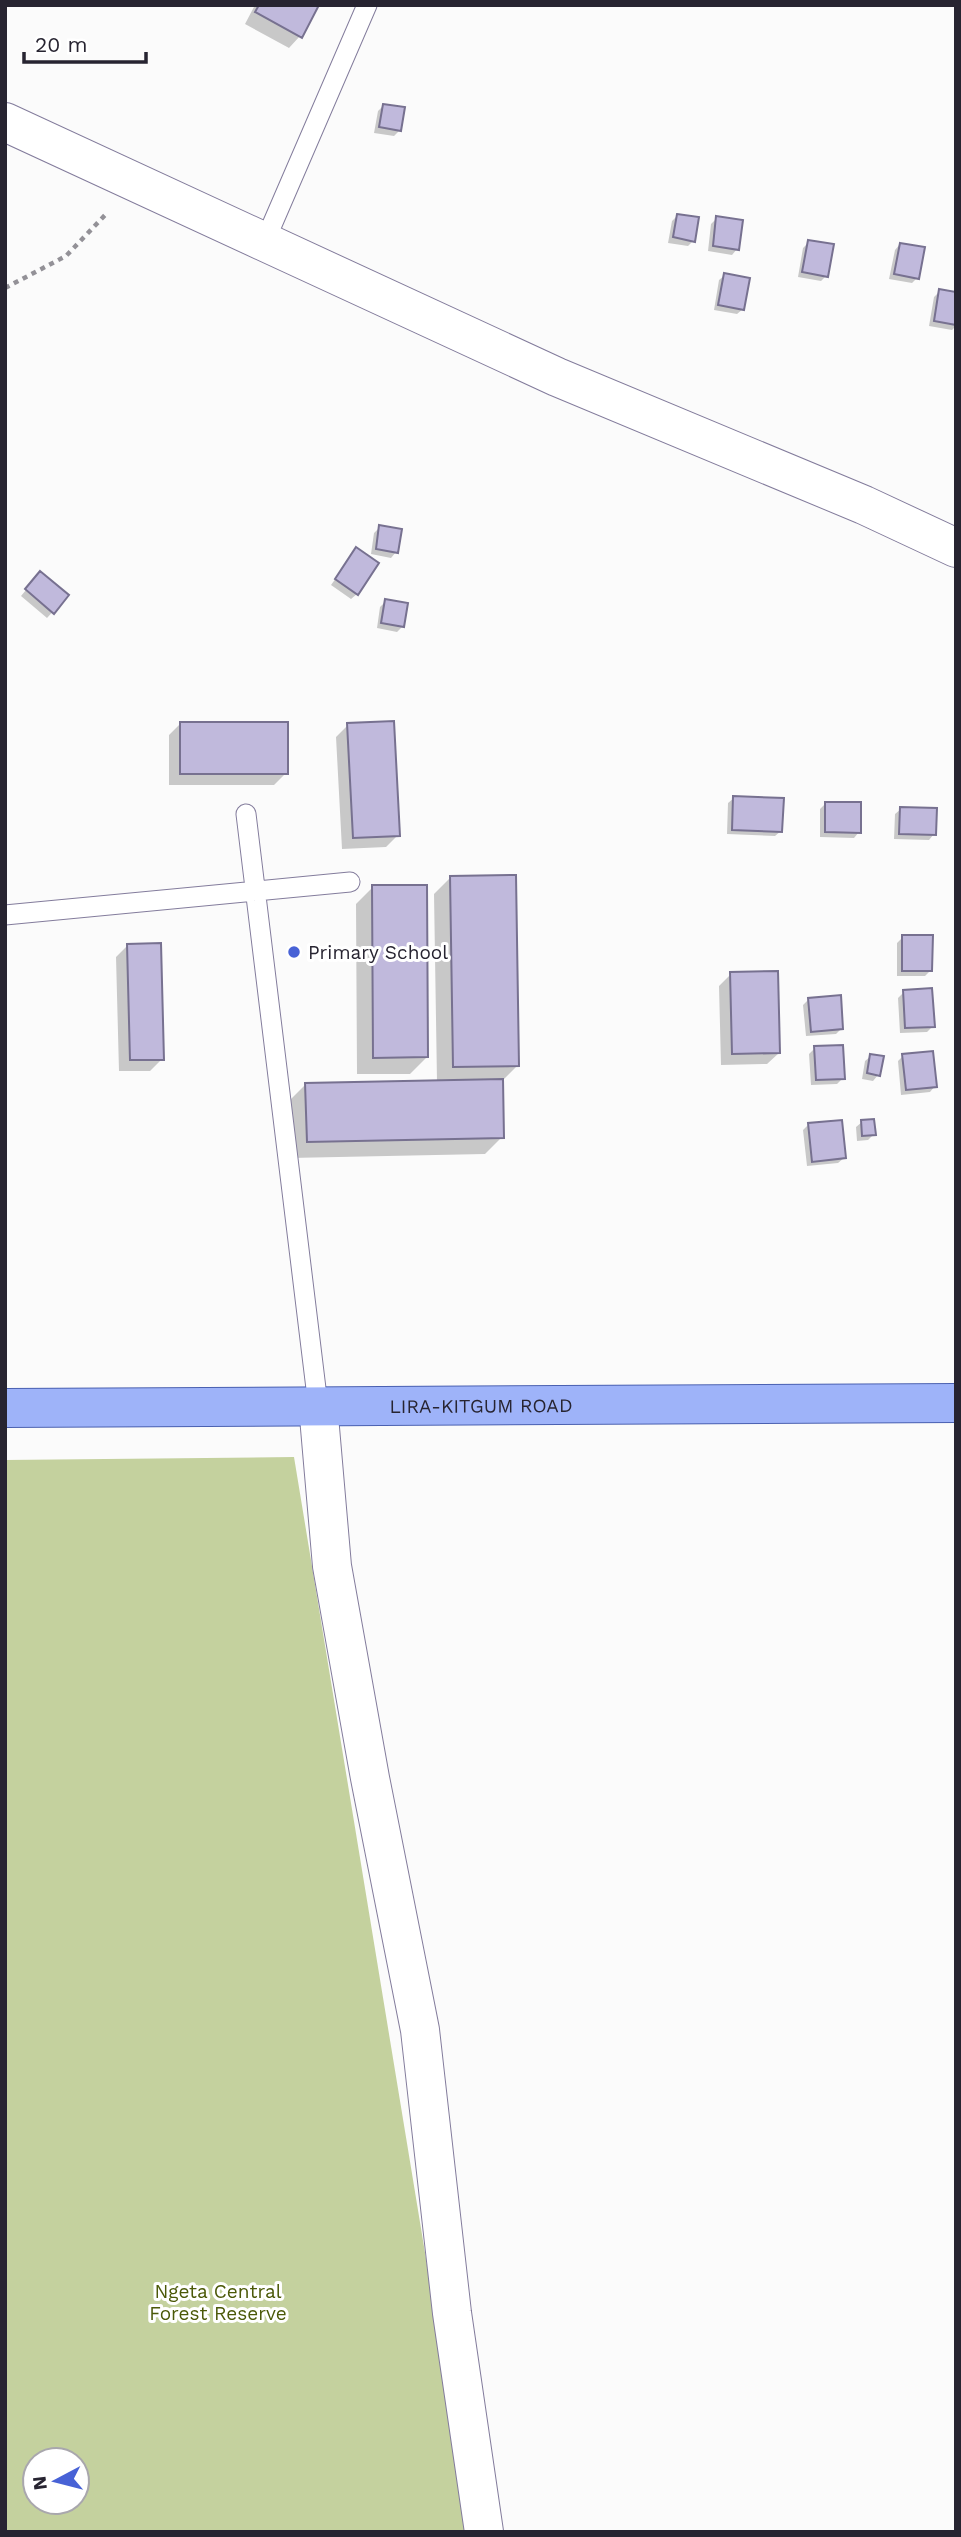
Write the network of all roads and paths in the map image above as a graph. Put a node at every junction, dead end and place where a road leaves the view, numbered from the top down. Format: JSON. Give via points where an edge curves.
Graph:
{"nodes":[{"id":1,"x":367,"y":5,"type":"edge"},
{"id":2,"x":5,"y":121,"type":"edge"},
{"id":3,"x":138,"y":181,"type":"junction"},
{"id":4,"x":265,"y":241,"type":"junction"},
{"id":5,"x":5,"y":288,"type":"edge"},
{"id":6,"x":956,"y":548,"type":"edge"},
{"id":7,"x":246,"y":814,"type":"dead end"},
{"id":8,"x":350,"y":882,"type":"dead end"},
{"id":9,"x":256,"y":891,"type":"junction"},
{"id":10,"x":5,"y":915,"type":"edge"},
{"id":11,"x":956,"y":1403,"type":"edge"},
{"id":12,"x":318,"y":1405,"type":"junction"},
{"id":13,"x":5,"y":1408,"type":"edge"},
{"id":14,"x":484,"y":2532,"type":"edge"}],
"edges":[{"from":1,"to":4,"type":"lane"},
{"from":2,"to":3,"type":"street"},
{"from":3,"to":4,"type":"street"},
{"from":3,"to":5,"type":"path","via":[[66,256]]},
{"from":4,"to":6,"type":"street","via":[[557,377]]},
{"from":7,"to":9,"type":"lane"},
{"from":8,"to":9,"type":"lane"},
{"from":9,"to":10,"type":"lane"},
{"from":9,"to":12,"type":"lane"},
{"from":11,"to":12,"type":"main road","name":"LIRA-KITGUM ROAD"},
{"from":12,"to":13,"type":"main road","name":"LIRA-KITGUM ROAD"},
{"from":12,"to":14,"type":"street","via":[[332,1566],[420,2030],[452,2313]]}]}
